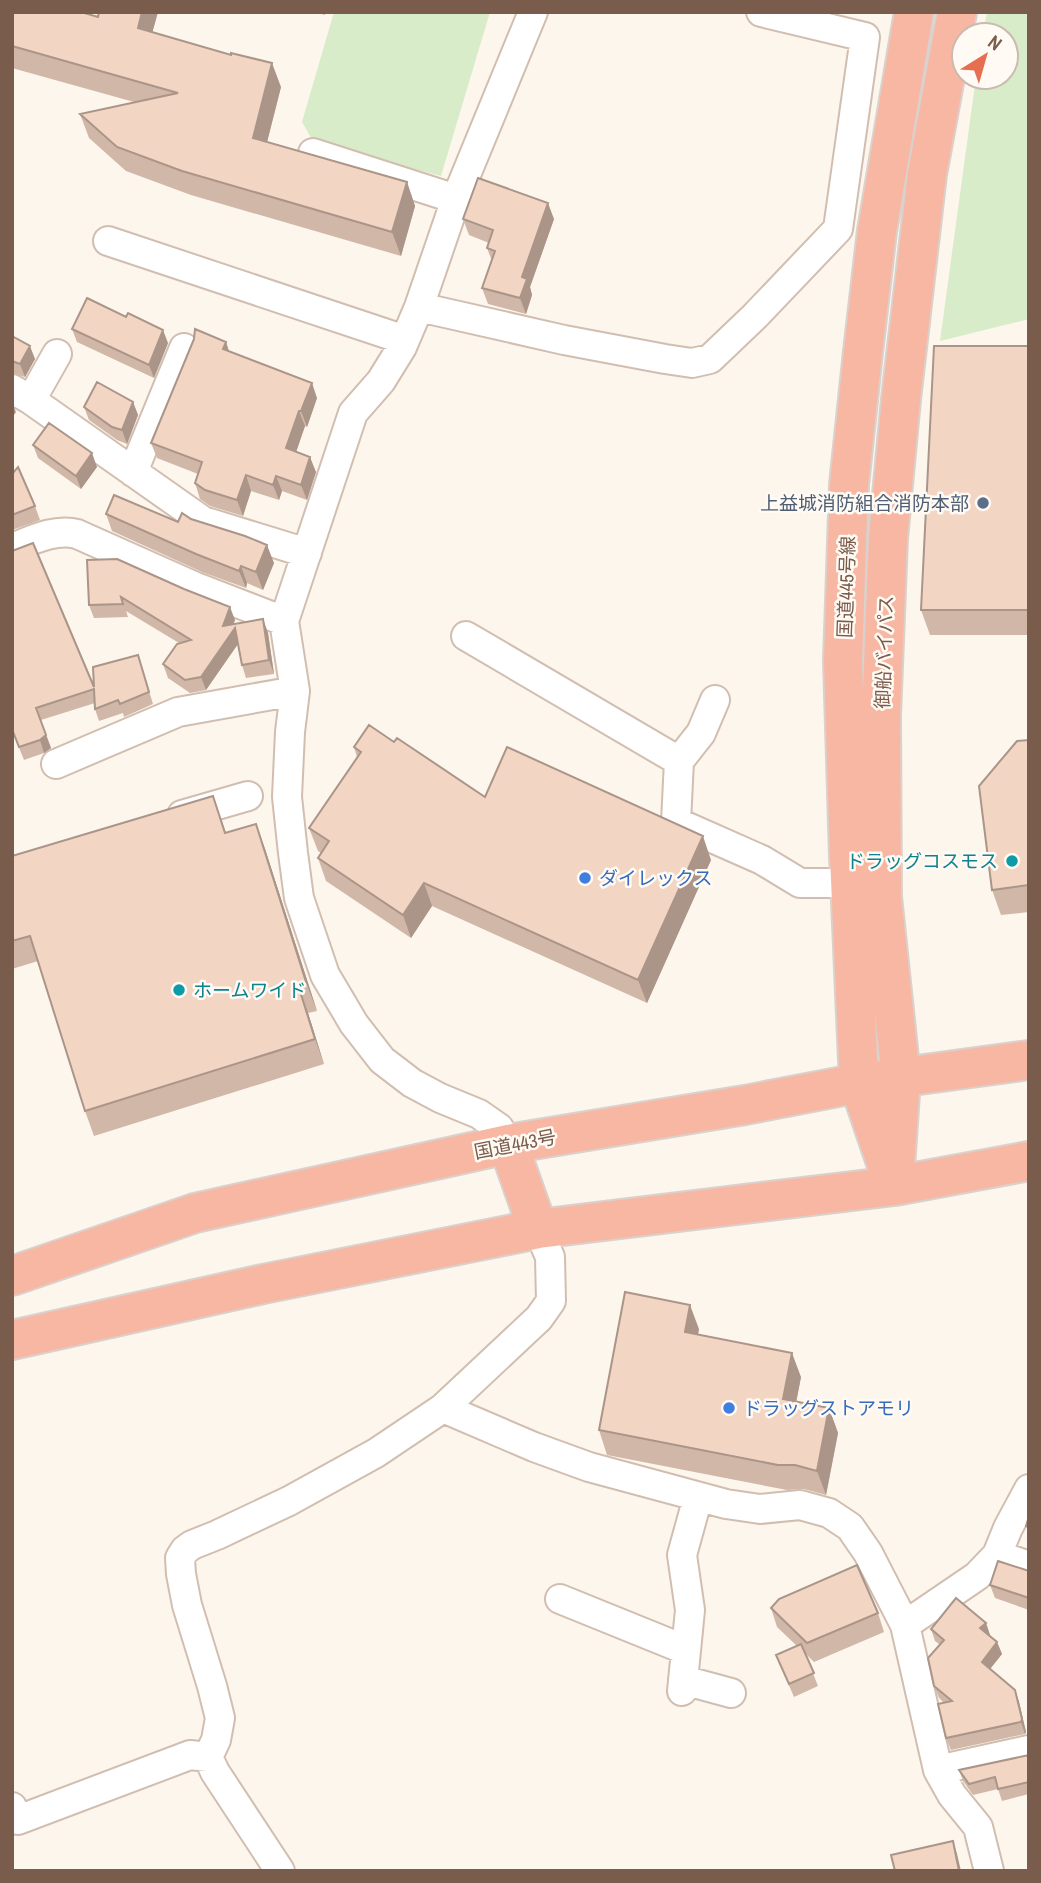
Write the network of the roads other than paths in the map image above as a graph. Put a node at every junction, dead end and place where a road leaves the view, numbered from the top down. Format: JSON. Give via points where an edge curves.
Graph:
{"nodes":[{"id":1,"x":533,"y":12,"type":"edge"},
{"id":2,"x":761,"y":12,"type":"edge"},
{"id":3,"x":914,"y":12,"type":"edge"},
{"id":4,"x":957,"y":12,"type":"edge"},
{"id":5,"x":313,"y":153,"type":"edge"},
{"id":6,"x":456,"y":199,"type":"junction"},
{"id":7,"x":838,"y":229,"type":"junction"},
{"id":8,"x":877,"y":231,"type":"junction"},
{"id":9,"x":108,"y":241,"type":"dead end"},
{"id":10,"x":419,"y":307,"type":"junction"},
{"id":11,"x":405,"y":340,"type":"junction"},
{"id":12,"x":184,"y":348,"type":"dead end"},
{"id":13,"x":57,"y":354,"type":"dead end"},
{"id":14,"x":21,"y":394,"type":"edge"},
{"id":15,"x":134,"y":472,"type":"junction"},
{"id":16,"x":12,"y":548,"type":"edge"},
{"id":17,"x":307,"y":553,"type":"junction"},
{"id":18,"x":284,"y":621,"type":"junction"},
{"id":19,"x":466,"y":636,"type":"dead end"},
{"id":20,"x":295,"y":691,"type":"junction"},
{"id":21,"x":715,"y":700,"type":"dead end"},
{"id":22,"x":679,"y":761,"type":"junction"},
{"id":23,"x":56,"y":764,"type":"dead end"},
{"id":24,"x":248,"y":796,"type":"dead end"},
{"id":25,"x":156,"y":823,"type":"edge"},
{"id":26,"x":850,"y":883,"type":"junction"},
{"id":27,"x":1029,"y":1060,"type":"edge"},
{"id":28,"x":901,"y":1078,"type":"junction"},
{"id":29,"x":859,"y":1083,"type":"junction"},
{"id":30,"x":508,"y":1144,"type":"junction"},
{"id":31,"x":1029,"y":1161,"type":"edge"},
{"id":32,"x":894,"y":1186,"type":"junction"},
{"id":33,"x":537,"y":1229,"type":"junction"},
{"id":34,"x":12,"y":1276,"type":"edge"},
{"id":35,"x":12,"y":1340,"type":"edge"},
{"id":36,"x":443,"y":1408,"type":"junction"},
{"id":37,"x":1029,"y":1489,"type":"edge"},
{"id":38,"x":698,"y":1496,"type":"junction"},
{"id":39,"x":997,"y":1555,"type":"junction"},
{"id":40,"x":1029,"y":1566,"type":"edge"},
{"id":41,"x":560,"y":1599,"type":"dead end"},
{"id":42,"x":905,"y":1625,"type":"junction"},
{"id":43,"x":686,"y":1650,"type":"junction"},
{"id":44,"x":732,"y":1693,"type":"dead end"},
{"id":45,"x":1029,"y":1750,"type":"edge"},
{"id":46,"x":208,"y":1757,"type":"junction"},
{"id":47,"x":938,"y":1770,"type":"junction"},
{"id":48,"x":12,"y":1807,"type":"edge"},
{"id":49,"x":280,"y":1871,"type":"edge"},
{"id":50,"x":989,"y":1871,"type":"edge"}],
"edges":[{"from":1,"to":6,"type":"street"},
{"from":2,"to":7,"type":"street","via":[[865,37]]},
{"from":3,"to":8,"type":"highway","name":"国道445号線"},
{"from":4,"to":28,"type":"highway","name":"御船バイパス","via":[[927,174],[888,538],[881,716],[882,897]]},
{"from":5,"to":6,"type":"street"},
{"from":6,"to":10,"type":"street"},
{"from":7,"to":8,"type":"street"},
{"from":7,"to":10,"type":"street","via":[[710,359],[692,363]]},
{"from":8,"to":26,"type":"highway","name":"国道445号線","via":[[849,485],[844,661]]},
{"from":9,"to":11,"type":"street"},
{"from":10,"to":11,"type":"street"},
{"from":11,"to":17,"type":"street","via":[[381,382],[354,413]]},
{"from":12,"to":15,"type":"street"},
{"from":13,"to":14,"type":"street"},
{"from":14,"to":15,"type":"street"},
{"from":15,"to":17,"type":"street","via":[[203,521]]},
{"from":16,"to":18,"type":"street","via":[[67,531]]},
{"from":17,"to":18,"type":"street"},
{"from":18,"to":20,"type":"street"},
{"from":19,"to":22,"type":"street"},
{"from":20,"to":23,"type":"street","via":[[177,712]]},
{"from":20,"to":30,"type":"street","via":[[287,797],[299,898],[325,975],[382,1060],[412,1083],[479,1114],[499,1128]]},
{"from":21,"to":22,"type":"street","via":[[701,733]]},
{"from":22,"to":26,"type":"street","via":[[676,822],[762,860],[800,883]]},
{"from":24,"to":25,"type":"street"},
{"from":26,"to":29,"type":"highway","name":"国道445号線"},
{"from":27,"to":28,"type":"highway","name":"国道443号"},
{"from":28,"to":29,"type":"highway","name":"国道443号"},
{"from":28,"to":32,"type":"highway","name":"御船バイパス"},
{"from":29,"to":30,"type":"highway","name":"国道443号"},
{"from":29,"to":32,"type":"highway"},
{"from":30,"to":33,"type":"highway"},
{"from":30,"to":34,"type":"highway","name":"国道443号","via":[[195,1213]]},
{"from":31,"to":32,"type":"highway"},
{"from":32,"to":33,"type":"highway"},
{"from":33,"to":35,"type":"highway"},
{"from":33,"to":36,"type":"street","via":[[550,1257],[551,1301],[539,1318]]},
{"from":36,"to":38,"type":"street","via":[[589,1467]]},
{"from":36,"to":46,"type":"street","via":[[376,1453],[300,1495],[185,1550],[180,1559],[187,1605],[220,1718]]},
{"from":37,"to":39,"type":"street"},
{"from":38,"to":42,"type":"street","via":[[760,1509],[800,1505],[829,1513],[850,1527],[868,1553]]},
{"from":38,"to":43,"type":"street","via":[[682,1555],[690,1610]]},
{"from":39,"to":40,"type":"street"},
{"from":39,"to":42,"type":"street","via":[[977,1576]]},
{"from":41,"to":43,"type":"street"},
{"from":42,"to":47,"type":"street"},
{"from":43,"to":44,"type":"street","via":[[682,1685]]},
{"from":45,"to":47,"type":"street"},
{"from":46,"to":48,"type":"street","via":[[190,1755],[18,1820]]},
{"from":46,"to":49,"type":"street"},
{"from":47,"to":50,"type":"street","via":[[978,1827]]}]}
